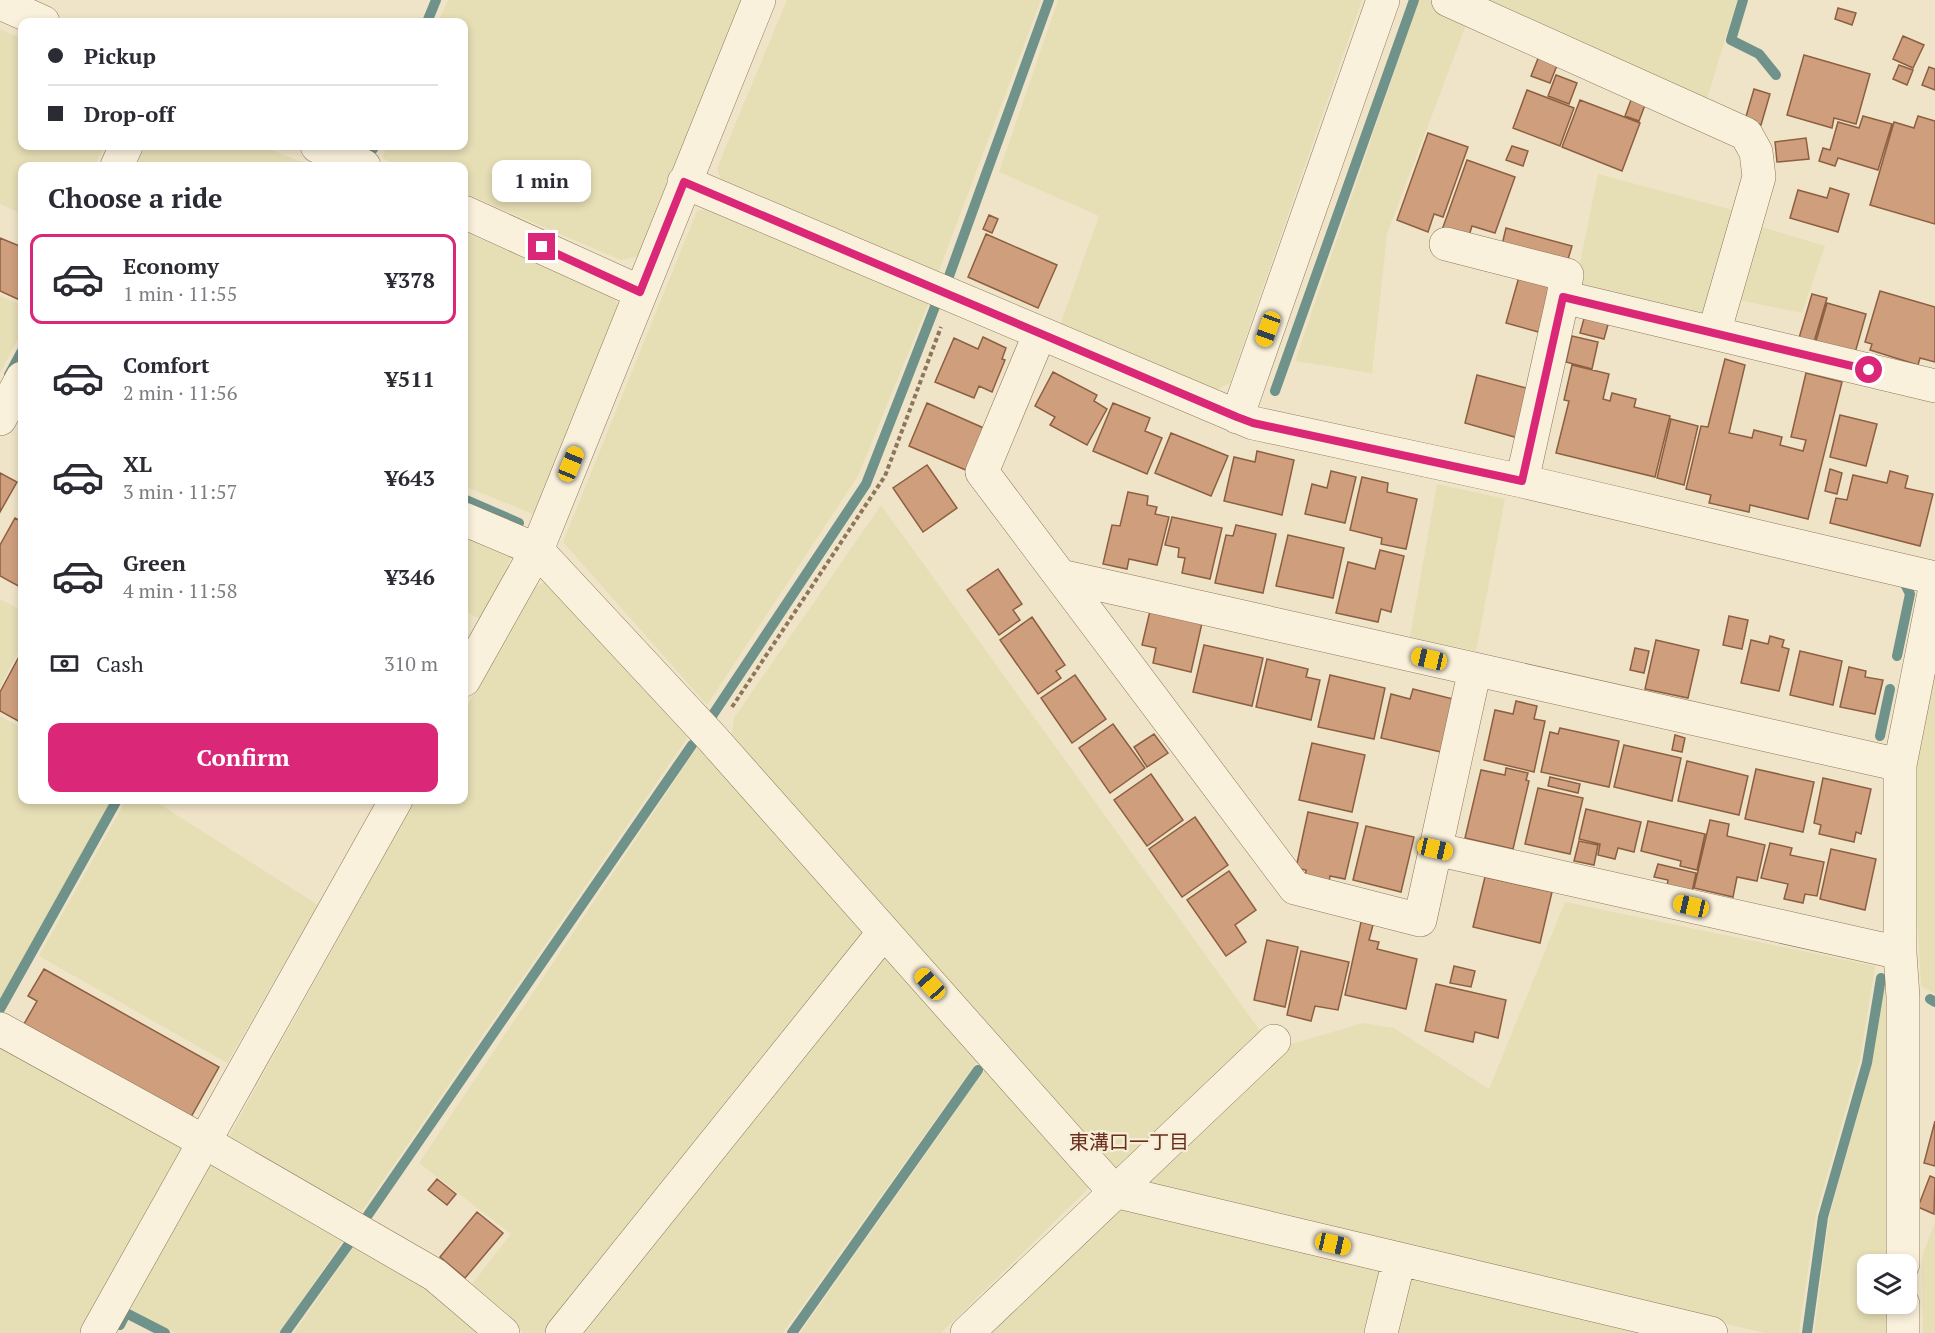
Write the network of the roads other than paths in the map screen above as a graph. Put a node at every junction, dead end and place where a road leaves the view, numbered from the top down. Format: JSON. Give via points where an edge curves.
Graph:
{"nodes":[{"id":1,"x":759,"y":0,"type":"edge"},
{"id":2,"x":1383,"y":0,"type":"edge"},
{"id":3,"x":1448,"y":0,"type":"edge"},
{"id":4,"x":0,"y":3,"type":"edge"},
{"id":5,"x":34,"y":18,"type":"edge"},
{"id":6,"x":326,"y":150,"type":"edge"},
{"id":7,"x":355,"y":162,"type":"edge"},
{"id":8,"x":684,"y":182,"type":"junction"},
{"id":9,"x":468,"y":214,"type":"edge"},
{"id":10,"x":1446,"y":244,"type":"dead end"},
{"id":11,"x":640,"y":292,"type":"junction"},
{"id":12,"x":1563,"y":297,"type":"junction"},
{"id":13,"x":1040,"y":333,"type":"junction"},
{"id":14,"x":1714,"y":333,"type":"junction"},
{"id":15,"x":18,"y":385,"type":"edge"},
{"id":16,"x":1935,"y":386,"type":"edge"},
{"id":17,"x":1237,"y":417,"type":"junction"},
{"id":18,"x":0,"y":419,"type":"edge"},
{"id":19,"x":1522,"y":481,"type":"junction"},
{"id":20,"x":468,"y":521,"type":"edge"},
{"id":21,"x":537,"y":550,"type":"junction"},
{"id":22,"x":1061,"y":576,"type":"junction"},
{"id":23,"x":1935,"y":578,"type":"edge"},
{"id":24,"x":1935,"y":588,"type":"edge"},
{"id":25,"x":1475,"y":669,"type":"junction"},
{"id":26,"x":468,"y":673,"type":"edge"},
{"id":27,"x":1900,"y":765,"type":"junction"},
{"id":28,"x":394,"y":804,"type":"edge"},
{"id":29,"x":1435,"y":849,"type":"junction"},
{"id":30,"x":884,"y":932,"type":"junction"},
{"id":31,"x":1900,"y":953,"type":"junction"},
{"id":32,"x":0,"y":1029,"type":"edge"},
{"id":33,"x":1274,"y":1041,"type":"dead end"},
{"id":34,"x":203,"y":1141,"type":"junction"},
{"id":35,"x":1114,"y":1191,"type":"junction"},
{"id":36,"x":1903,"y":1254,"type":"edge"},
{"id":37,"x":1399,"y":1260,"type":"junction"},
{"id":38,"x":1903,"y":1314,"type":"edge"},
{"id":39,"x":97,"y":1333,"type":"edge"},
{"id":40,"x":503,"y":1333,"type":"edge"},
{"id":41,"x":562,"y":1333,"type":"edge"},
{"id":42,"x":967,"y":1333,"type":"edge"},
{"id":43,"x":1381,"y":1333,"type":"edge"},
{"id":44,"x":1711,"y":1333,"type":"edge"},
{"id":45,"x":1903,"y":1333,"type":"edge"}],
"edges":[{"from":1,"to":8,"type":"street"},
{"from":2,"to":17,"type":"street"},
{"from":3,"to":14,"type":"street","via":[[1746,134],[1756,153],[1760,177]]},
{"from":4,"to":5,"type":"street"},
{"from":6,"to":7,"type":"street"},
{"from":8,"to":11,"type":"street"},
{"from":8,"to":13,"type":"street"},
{"from":9,"to":11,"type":"street"},
{"from":10,"to":12,"type":"street","via":[[1567,275]]},
{"from":11,"to":21,"type":"street"},
{"from":12,"to":14,"type":"street"},
{"from":12,"to":19,"type":"street"},
{"from":13,"to":17,"type":"street"},
{"from":13,"to":22,"type":"street","via":[[982,472]]},
{"from":14,"to":16,"type":"street"},
{"from":15,"to":18,"type":"street"},
{"from":17,"to":19,"type":"street"},
{"from":19,"to":23,"type":"street"},
{"from":20,"to":21,"type":"street"},
{"from":21,"to":26,"type":"street"},
{"from":21,"to":30,"type":"street","via":[[712,738]]},
{"from":22,"to":25,"type":"street"},
{"from":22,"to":29,"type":"street","via":[[1294,888],[1420,920]]},
{"from":24,"to":27,"type":"street"},
{"from":25,"to":27,"type":"street"},
{"from":25,"to":29,"type":"street"},
{"from":27,"to":31,"type":"street"},
{"from":28,"to":34,"type":"street"},
{"from":29,"to":31,"type":"street"},
{"from":30,"to":35,"type":"street"},
{"from":30,"to":41,"type":"street"},
{"from":31,"to":36,"type":"street"},
{"from":32,"to":34,"type":"street"},
{"from":33,"to":35,"type":"street"},
{"from":34,"to":39,"type":"street"},
{"from":34,"to":40,"type":"street","via":[[435,1275]]},
{"from":35,"to":37,"type":"street"},
{"from":35,"to":42,"type":"street"},
{"from":37,"to":43,"type":"street"},
{"from":37,"to":44,"type":"street"},
{"from":38,"to":45,"type":"street"}]}
